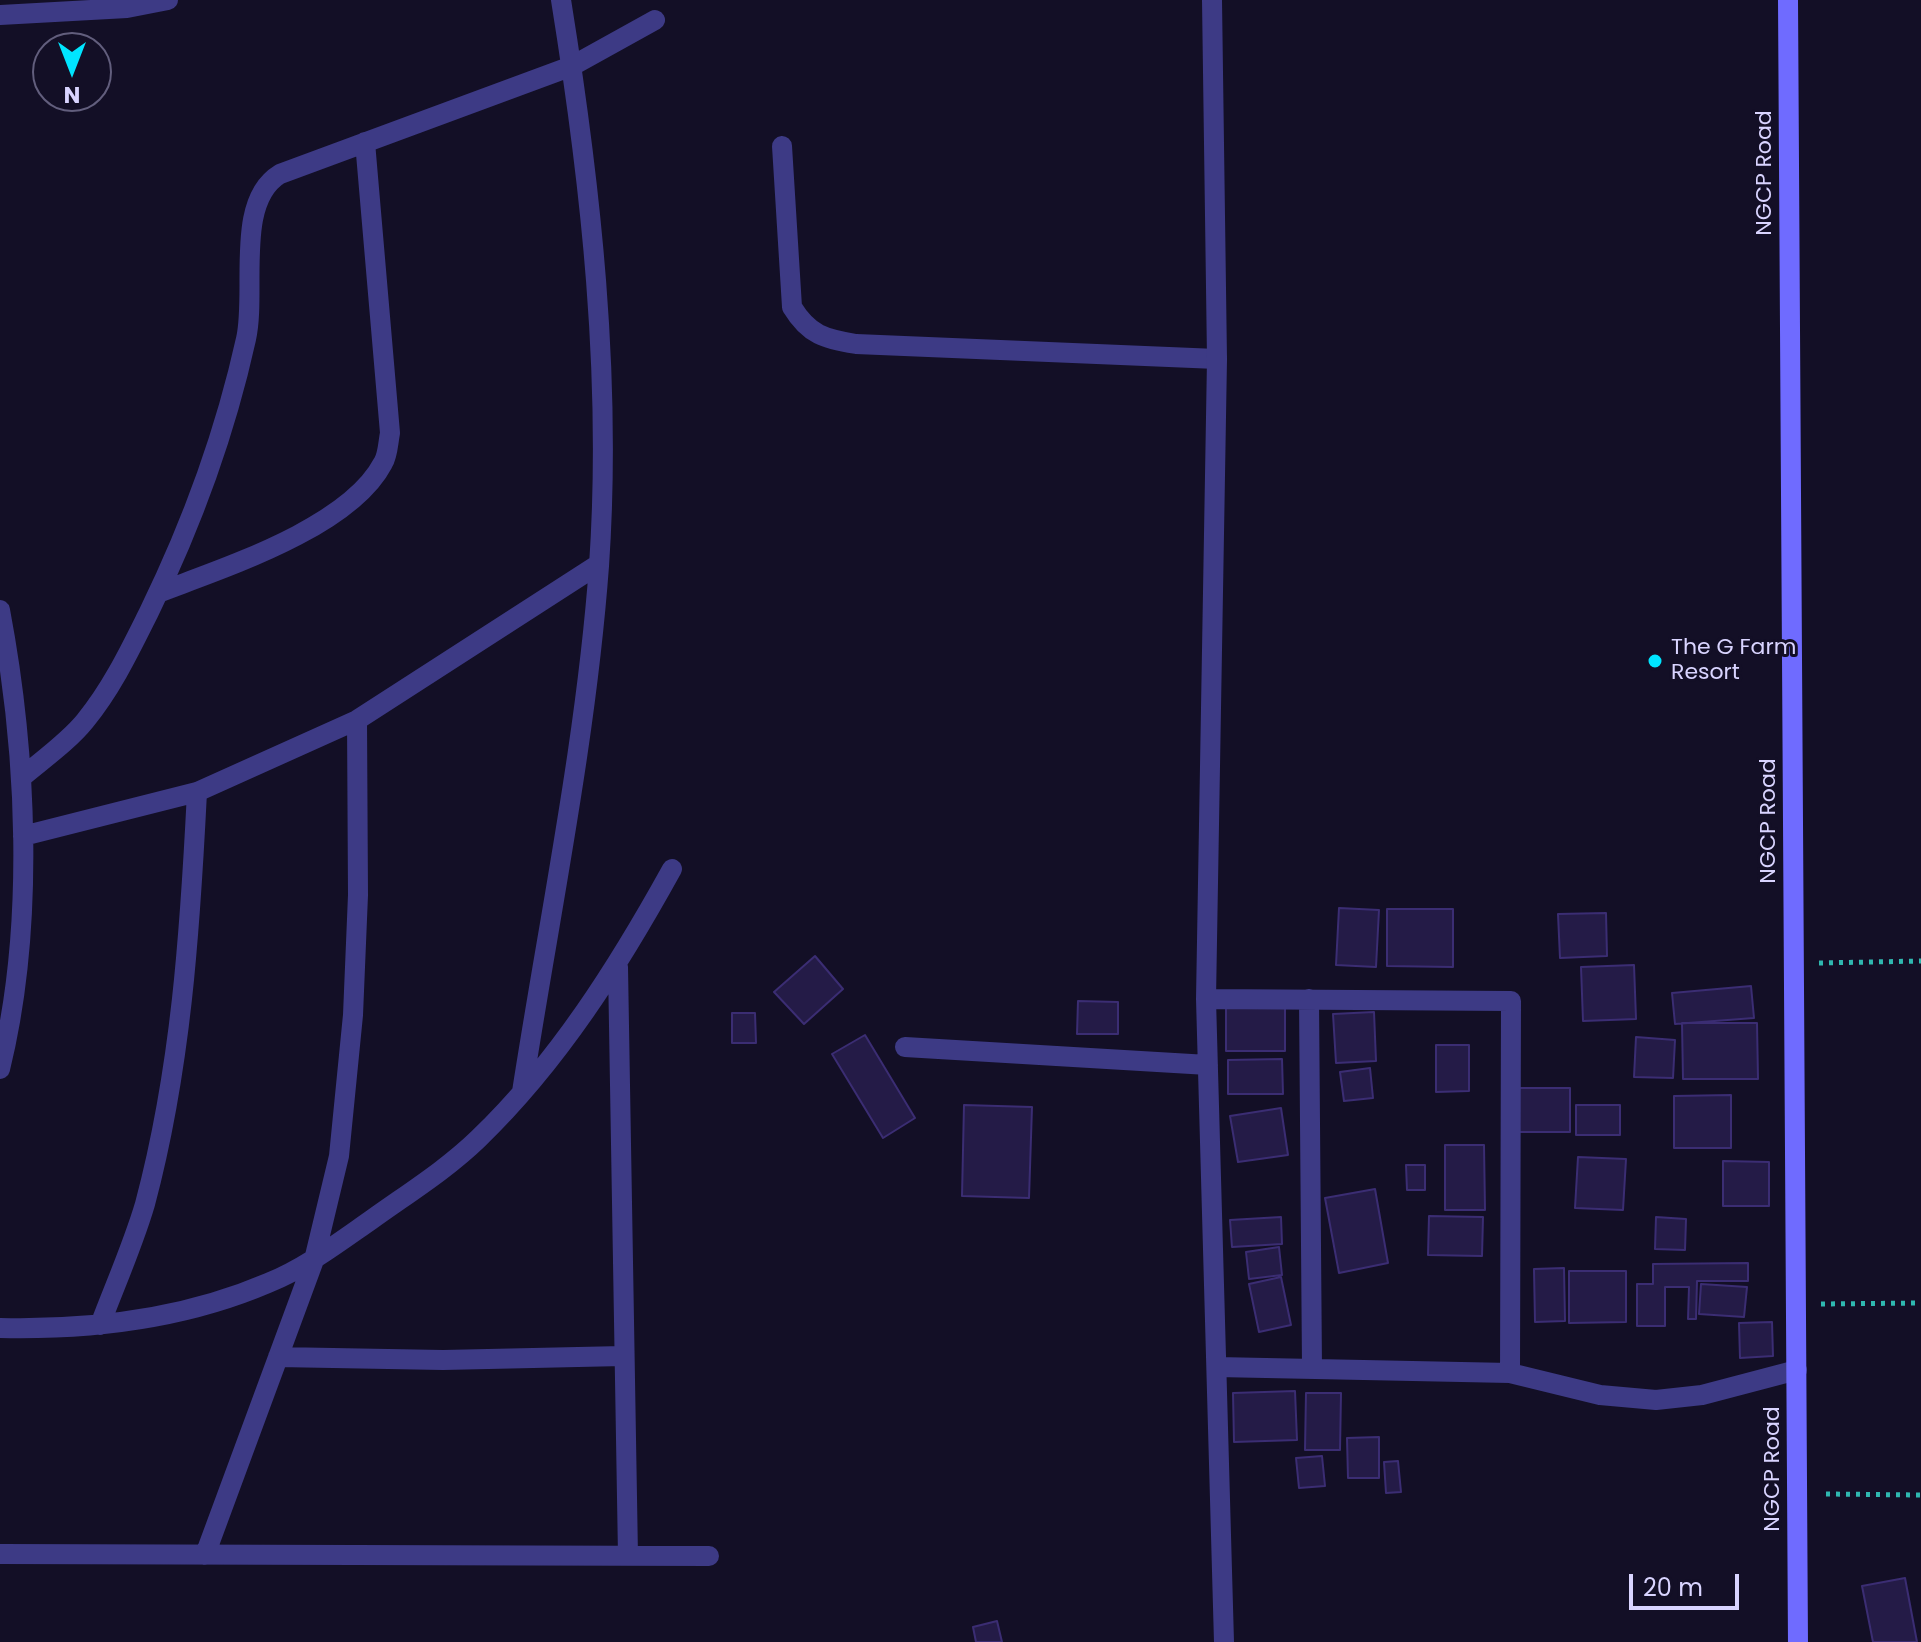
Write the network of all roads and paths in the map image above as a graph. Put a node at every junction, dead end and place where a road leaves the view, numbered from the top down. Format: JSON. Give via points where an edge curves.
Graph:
{"nodes":[{"id":1,"x":168,"y":0,"type":"edge"},
{"id":2,"x":561,"y":0,"type":"edge"},
{"id":3,"x":1212,"y":0,"type":"edge"},
{"id":4,"x":1788,"y":0,"type":"edge"},
{"id":5,"x":0,"y":15,"type":"edge"},
{"id":6,"x":655,"y":20,"type":"dead end"},
{"id":7,"x":572,"y":66,"type":"junction"},
{"id":8,"x":365,"y":142,"type":"junction"},
{"id":9,"x":782,"y":146,"type":"dead end"},
{"id":10,"x":1217,"y":359,"type":"junction"},
{"id":11,"x":599,"y":564,"type":"junction"},
{"id":12,"x":158,"y":593,"type":"junction"},
{"id":13,"x":0,"y":610,"type":"edge"},
{"id":14,"x":357,"y":720,"type":"junction"},
{"id":15,"x":21,"y":778,"type":"junction"},
{"id":16,"x":197,"y":792,"type":"junction"},
{"id":17,"x":23,"y":836,"type":"junction"},
{"id":18,"x":672,"y":869,"type":"dead end"},
{"id":19,"x":1921,"y":961,"type":"edge"},
{"id":20,"x":1794,"y":964,"type":"junction"},
{"id":21,"x":618,"y":967,"type":"junction"},
{"id":22,"x":1206,"y":999,"type":"junction"},
{"id":23,"x":1309,"y":999,"type":"junction"},
{"id":24,"x":905,"y":1047,"type":"dead end"},
{"id":25,"x":1208,"y":1065,"type":"junction"},
{"id":26,"x":0,"y":1069,"type":"edge"},
{"id":27,"x":522,"y":1092,"type":"junction"},
{"id":28,"x":314,"y":1260,"type":"junction"},
{"id":29,"x":1921,"y":1303,"type":"edge"},
{"id":30,"x":1796,"y":1304,"type":"junction"},
{"id":31,"x":100,"y":1325,"type":"junction"},
{"id":32,"x":0,"y":1328,"type":"edge"},
{"id":33,"x":623,"y":1356,"type":"junction"},
{"id":34,"x":278,"y":1357,"type":"junction"},
{"id":35,"x":1217,"y":1367,"type":"junction"},
{"id":36,"x":1312,"y":1368,"type":"junction"},
{"id":37,"x":1797,"y":1370,"type":"junction"},
{"id":38,"x":1510,"y":1373,"type":"junction"},
{"id":39,"x":1797,"y":1494,"type":"junction"},
{"id":40,"x":1921,"y":1495,"type":"edge"},
{"id":41,"x":0,"y":1554,"type":"edge"},
{"id":42,"x":205,"y":1555,"type":"junction"},
{"id":43,"x":628,"y":1556,"type":"junction"},
{"id":44,"x":709,"y":1556,"type":"dead end"},
{"id":45,"x":1224,"y":1642,"type":"edge"},
{"id":46,"x":1798,"y":1642,"type":"edge"}],
"edges":[{"from":1,"to":5,"type":"street","via":[[127,8]]},
{"from":2,"to":7,"type":"street"},
{"from":3,"to":10,"type":"street"},
{"from":4,"to":20,"type":"main road","name":"NGCP Road"},
{"from":6,"to":7,"type":"street"},
{"from":7,"to":8,"type":"street"},
{"from":7,"to":11,"type":"street","via":[[590,193],[602,432]]},
{"from":8,"to":12,"type":"street","via":[[280,174],[261,189],[253,217],[248,330],[230,410],[186,536]]},
{"from":8,"to":12,"type":"street","via":[[390,433],[384,461],[346,503],[274,548]]},
{"from":9,"to":10,"type":"street","via":[[792,307],[818,338]]},
{"from":10,"to":22,"type":"street"},
{"from":11,"to":14,"type":"street"},
{"from":11,"to":27,"type":"street","via":[[589,669]]},
{"from":12,"to":15,"type":"street","via":[[117,675],[83,724]]},
{"from":13,"to":15,"type":"street"},
{"from":14,"to":16,"type":"street"},
{"from":14,"to":28,"type":"street","via":[[353,1015],[339,1156]]},
{"from":15,"to":17,"type":"street"},
{"from":16,"to":17,"type":"street"},
{"from":16,"to":31,"type":"street","via":[[190,945],[170,1100],[144,1207]]},
{"from":17,"to":26,"type":"street","via":[[14,1009]]},
{"from":18,"to":21,"type":"street"},
{"from":19,"to":20,"type":"path"},
{"from":20,"to":30,"type":"main road","name":"NGCP Road"},
{"from":21,"to":27,"type":"street"},
{"from":21,"to":33,"type":"street"},
{"from":22,"to":23,"type":"street"},
{"from":22,"to":25,"type":"street"},
{"from":23,"to":36,"type":"street"},
{"from":23,"to":38,"type":"street","via":[[1511,1001]]},
{"from":24,"to":25,"type":"street"},
{"from":25,"to":35,"type":"street"},
{"from":27,"to":28,"type":"street","via":[[477,1140]]},
{"from":28,"to":31,"type":"street","via":[[268,1284],[187,1311]]},
{"from":28,"to":34,"type":"street"},
{"from":29,"to":30,"type":"path"},
{"from":30,"to":37,"type":"main road","name":"NGCP Road"},
{"from":31,"to":32,"type":"street"},
{"from":33,"to":34,"type":"street"},
{"from":33,"to":43,"type":"street"},
{"from":34,"to":42,"type":"street"},
{"from":35,"to":36,"type":"street"},
{"from":35,"to":45,"type":"street"},
{"from":36,"to":38,"type":"street"},
{"from":37,"to":38,"type":"street","via":[[1702,1395],[1656,1400],[1600,1395]]},
{"from":37,"to":39,"type":"main road","name":"NGCP Road"},
{"from":39,"to":40,"type":"path"},
{"from":39,"to":46,"type":"main road","name":"NGCP Road"},
{"from":41,"to":42,"type":"street"},
{"from":42,"to":43,"type":"street"},
{"from":43,"to":44,"type":"street"}]}
